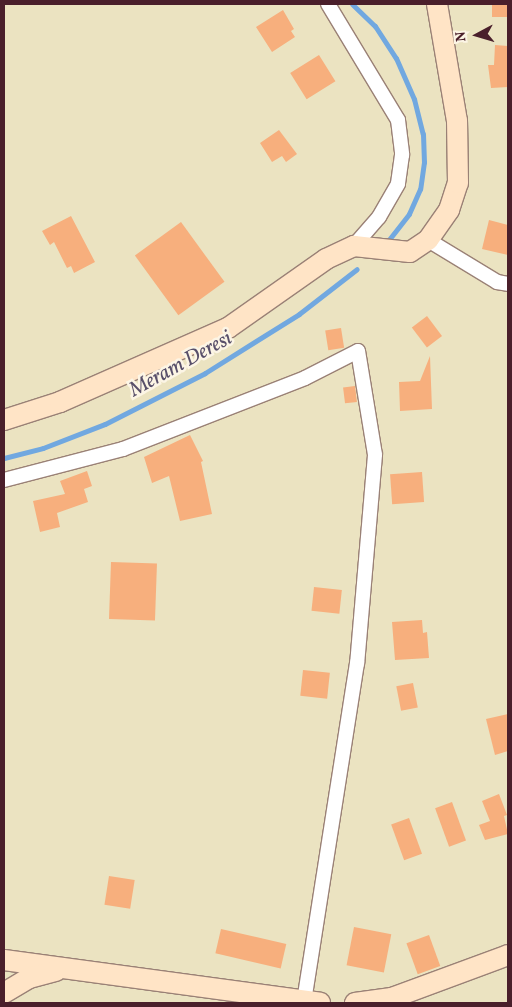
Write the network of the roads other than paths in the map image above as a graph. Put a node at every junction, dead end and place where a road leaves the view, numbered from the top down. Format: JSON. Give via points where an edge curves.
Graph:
{"nodes":[{"id":1,"x":328,"y":4,"type":"edge"},
{"id":2,"x":437,"y":4,"type":"edge"},
{"id":3,"x":428,"y":240,"type":"junction"},
{"id":4,"x":354,"y":246,"type":"junction"},
{"id":5,"x":508,"y":284,"type":"edge"},
{"id":6,"x":4,"y":420,"type":"edge"},
{"id":7,"x":4,"y":480,"type":"edge"},
{"id":8,"x":508,"y":955,"type":"edge"},
{"id":9,"x":4,"y":960,"type":"edge"},
{"id":10,"x":73,"y":968,"type":"junction"},
{"id":11,"x":4,"y":993,"type":"edge"},
{"id":12,"x":312,"y":1002,"type":"edge"},
{"id":13,"x":355,"y":1003,"type":"edge"}],
"edges":[{"from":1,"to":4,"type":"street","via":[[398,120],[402,155],[398,184],[378,217]]},
{"from":2,"to":3,"type":"street","via":[[457,121],[458,183],[449,210]]},
{"from":3,"to":4,"type":"street","via":[[410,252]]},
{"from":3,"to":5,"type":"street","via":[[497,282]]},
{"from":4,"to":6,"type":"street","via":[[326,259],[228,328],[60,402]]},
{"from":7,"to":12,"type":"street","via":[[123,449],[305,378],[358,351],[375,454],[357,663]]},
{"from":8,"to":13,"type":"street","via":[[392,998]]},
{"from":9,"to":10,"type":"street"},
{"from":10,"to":11,"type":"street","via":[[29,978]]},
{"from":10,"to":12,"type":"street"}]}
